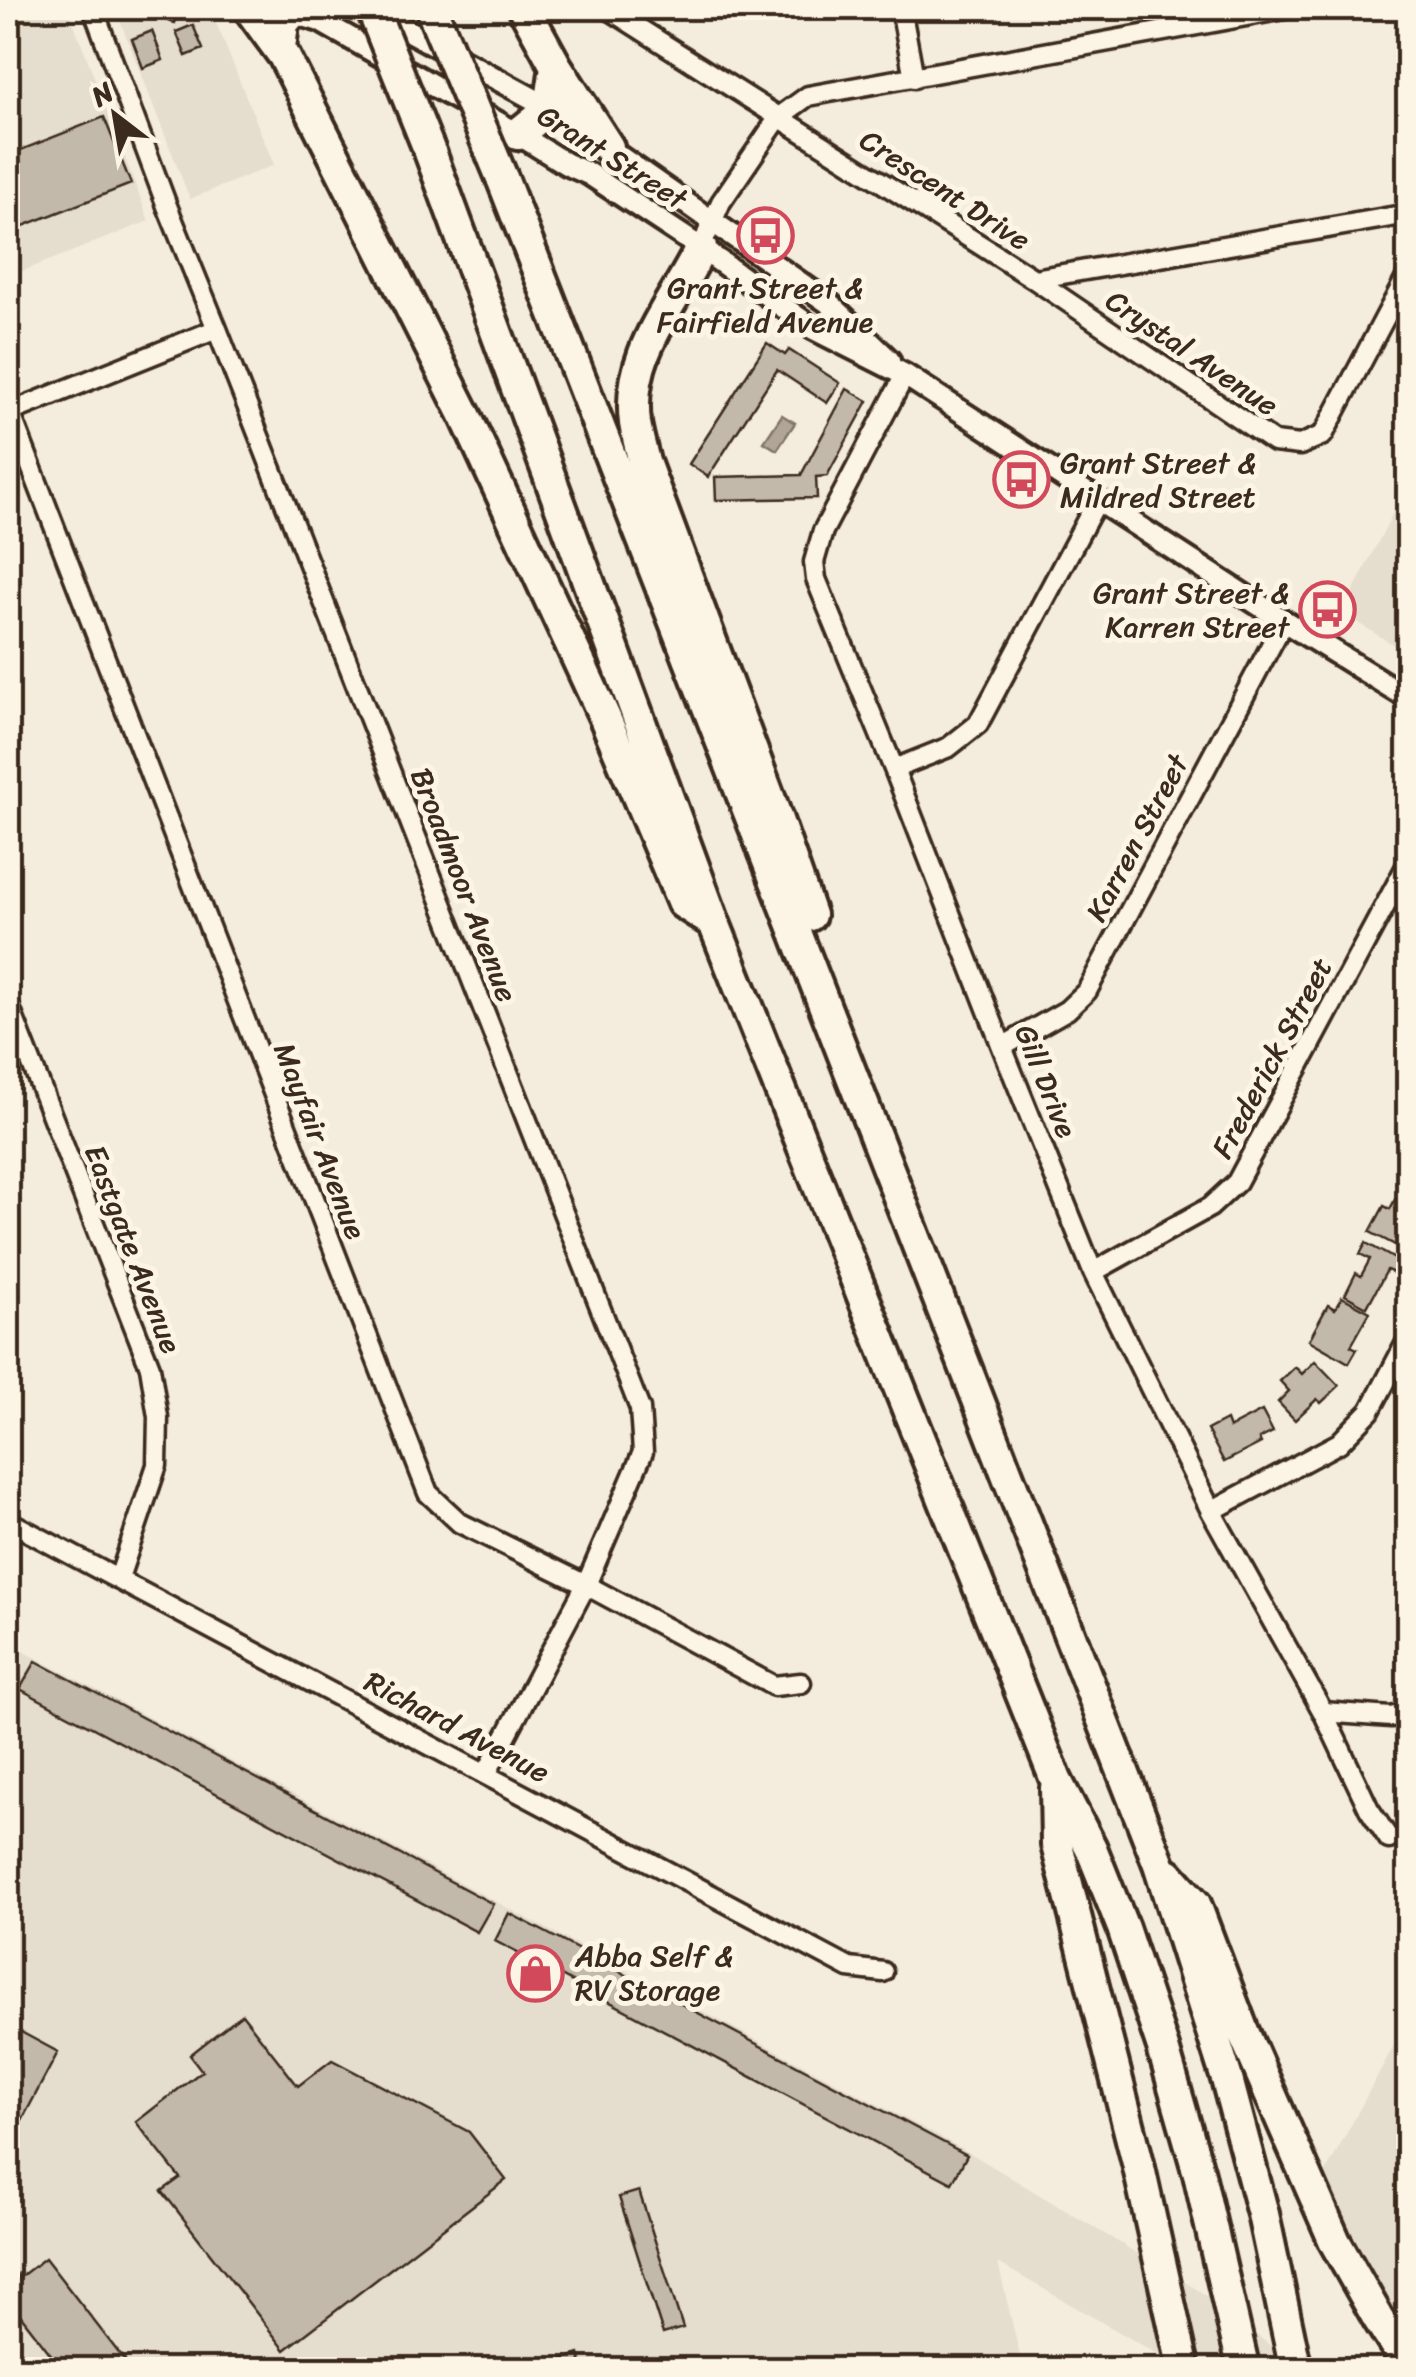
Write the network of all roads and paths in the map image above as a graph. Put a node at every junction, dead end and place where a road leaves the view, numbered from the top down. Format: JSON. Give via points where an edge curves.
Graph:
{"nodes":[{"id":1,"x":93,"y":8,"type":"edge"},
{"id":2,"x":249,"y":8,"type":"edge"},
{"id":3,"x":369,"y":8,"type":"edge"},
{"id":4,"x":431,"y":8,"type":"edge"},
{"id":5,"x":524,"y":8,"type":"edge"},
{"id":6,"x":607,"y":8,"type":"edge"},
{"id":7,"x":901,"y":8,"type":"edge"},
{"id":8,"x":1290,"y":8,"type":"edge"},
{"id":9,"x":288,"y":9,"type":"edge"},
{"id":10,"x":280,"y":49,"type":"junction"},
{"id":11,"x":556,"y":66,"type":"junction"},
{"id":12,"x":914,"y":78,"type":"junction"},
{"id":13,"x":550,"y":108,"type":"junction"},
{"id":14,"x":779,"y":116,"type":"junction"},
{"id":15,"x":518,"y":134,"type":"junction"},
{"id":16,"x":608,"y":148,"type":"junction"},
{"id":17,"x":1408,"y":214,"type":"edge"},
{"id":18,"x":707,"y":235,"type":"junction"},
{"id":19,"x":1408,"y":274,"type":"edge"},
{"id":20,"x":1034,"y":280,"type":"junction"},
{"id":21,"x":217,"y":329,"type":"junction"},
{"id":22,"x":905,"y":375,"type":"junction"},
{"id":23,"x":9,"y":413,"type":"edge"},
{"id":24,"x":1097,"y":501,"type":"junction"},
{"id":25,"x":1284,"y":622,"type":"junction"},
{"id":26,"x":1408,"y":698,"type":"edge"},
{"id":27,"x":894,"y":769,"type":"junction"},
{"id":28,"x":1408,"y":864,"type":"edge"},
{"id":29,"x":714,"y":923,"type":"junction"},
{"id":30,"x":8,"y":1003,"type":"edge"},
{"id":31,"x":1002,"y":1047,"type":"junction"},
{"id":32,"x":854,"y":1081,"type":"junction"},
{"id":33,"x":1093,"y":1272,"type":"junction"},
{"id":34,"x":1408,"y":1339,"type":"edge"},
{"id":35,"x":1211,"y":1511,"type":"junction"},
{"id":36,"x":8,"y":1521,"type":"edge"},
{"id":37,"x":119,"y":1578,"type":"junction"},
{"id":38,"x":586,"y":1584,"type":"junction"},
{"id":39,"x":801,"y":1683,"type":"dead end"},
{"id":40,"x":1323,"y":1712,"type":"junction"},
{"id":41,"x":1408,"y":1713,"type":"edge"},
{"id":42,"x":486,"y":1774,"type":"junction"},
{"id":43,"x":1056,"y":1780,"type":"junction"},
{"id":44,"x":1390,"y":1839,"type":"dead end"},
{"id":45,"x":1159,"y":1864,"type":"junction"},
{"id":46,"x":883,"y":1972,"type":"dead end"},
{"id":47,"x":1408,"y":2365,"type":"edge"},
{"id":48,"x":1184,"y":2370,"type":"edge"},
{"id":49,"x":1244,"y":2370,"type":"edge"},
{"id":50,"x":1296,"y":2370,"type":"edge"}],
"edges":[{"from":1,"to":21,"type":"street","name":"Broadmoor Avenue"},
{"from":2,"to":10,"type":"highway"},
{"from":3,"to":13,"type":"street","name":"Grant Street"},
{"from":3,"to":29,"type":"highway","bridge":true,"via":[[430,152]]},
{"from":4,"to":32,"type":"highway","bridge":true},
{"from":5,"to":11,"type":"highway"},
{"from":6,"to":14,"type":"street","name":"Crescent Drive"},
{"from":7,"to":12,"type":"street"},
{"from":8,"to":12,"type":"street"},
{"from":9,"to":10,"type":"highway"},
{"from":9,"to":15,"type":"street","name":"Grant Street"},
{"from":10,"to":29,"type":"highway","via":[[466,417],[683,904]]},
{"from":11,"to":13,"type":"highway"},
{"from":11,"to":16,"type":"highway"},
{"from":12,"to":14,"type":"street","via":[[808,96]]},
{"from":13,"to":15,"type":"highway"},
{"from":13,"to":16,"type":"street","name":"Grant Street"},
{"from":14,"to":18,"type":"street"},
{"from":14,"to":20,"type":"street","name":"Crescent Drive"},
{"from":15,"to":18,"type":"street","name":"Grant Street"},
{"from":16,"to":18,"type":"street","name":"Grant Street"},
{"from":17,"to":20,"type":"street","name":"Crescent Drive"},
{"from":18,"to":22,"type":"street","name":"Grant Street","via":[[829,304]]},
{"from":18,"to":22,"type":"street","name":"Grant Street","via":[[814,329]]},
{"from":18,"to":32,"type":"highway","via":[[643,351],[634,420],[852,1040]]},
{"from":19,"to":20,"type":"street","name":"Crystal Avenue","via":[[1323,435],[1300,445],[1274,442]]},
{"from":21,"to":23,"type":"street"},
{"from":21,"to":38,"type":"street","name":"Broadmoor Avenue","via":[[640,1409],[643,1452]]},
{"from":22,"to":24,"type":"street","name":"Grant Street"},
{"from":22,"to":27,"type":"street","name":"Gill Drive","via":[[823,530],[814,562]]},
{"from":23,"to":38,"type":"street","name":"Mayfair Avenue","via":[[428,1493],[460,1523]]},
{"from":24,"to":25,"type":"street","name":"Grant Street"},
{"from":24,"to":27,"type":"street","via":[[978,724],[949,747]]},
{"from":25,"to":26,"type":"street","name":"Grant Street"},
{"from":25,"to":31,"type":"street","name":"Karren Street","via":[[1087,991]]},
{"from":27,"to":31,"type":"street","name":"Gill Drive"},
{"from":28,"to":33,"type":"street","name":"Frederick Street","via":[[1237,1182],[1210,1208]]},
{"from":29,"to":43,"type":"highway"},
{"from":30,"to":37,"type":"street","name":"Eastgate Avenue","via":[[150,1368],[157,1466]]},
{"from":31,"to":33,"type":"street","name":"Gill Drive"},
{"from":32,"to":45,"type":"highway"},
{"from":33,"to":35,"type":"street","name":"Gill Drive"},
{"from":34,"to":35,"type":"street","via":[[1370,1411],[1339,1443]]},
{"from":35,"to":40,"type":"street","name":"Gill Drive"},
{"from":36,"to":37,"type":"street","name":"Richard Avenue"},
{"from":37,"to":42,"type":"street","name":"Richard Avenue"},
{"from":38,"to":39,"type":"street","name":"Mayfair Avenue","via":[[774,1686]]},
{"from":38,"to":42,"type":"street","name":"Broadmoor Avenue"},
{"from":40,"to":41,"type":"street"},
{"from":40,"to":44,"type":"street","name":"Gill Drive"},
{"from":42,"to":46,"type":"street","name":"Richard Avenue","via":[[849,1968]]},
{"from":43,"to":48,"type":"highway","via":[[1057,1844]]},
{"from":43,"to":49,"type":"highway","via":[[1123,1928],[1163,2048]]},
{"from":45,"to":47,"type":"highway","via":[[1195,1904],[1335,2242]]},
{"from":45,"to":50,"type":"highway","via":[[1227,2078]]}]}
